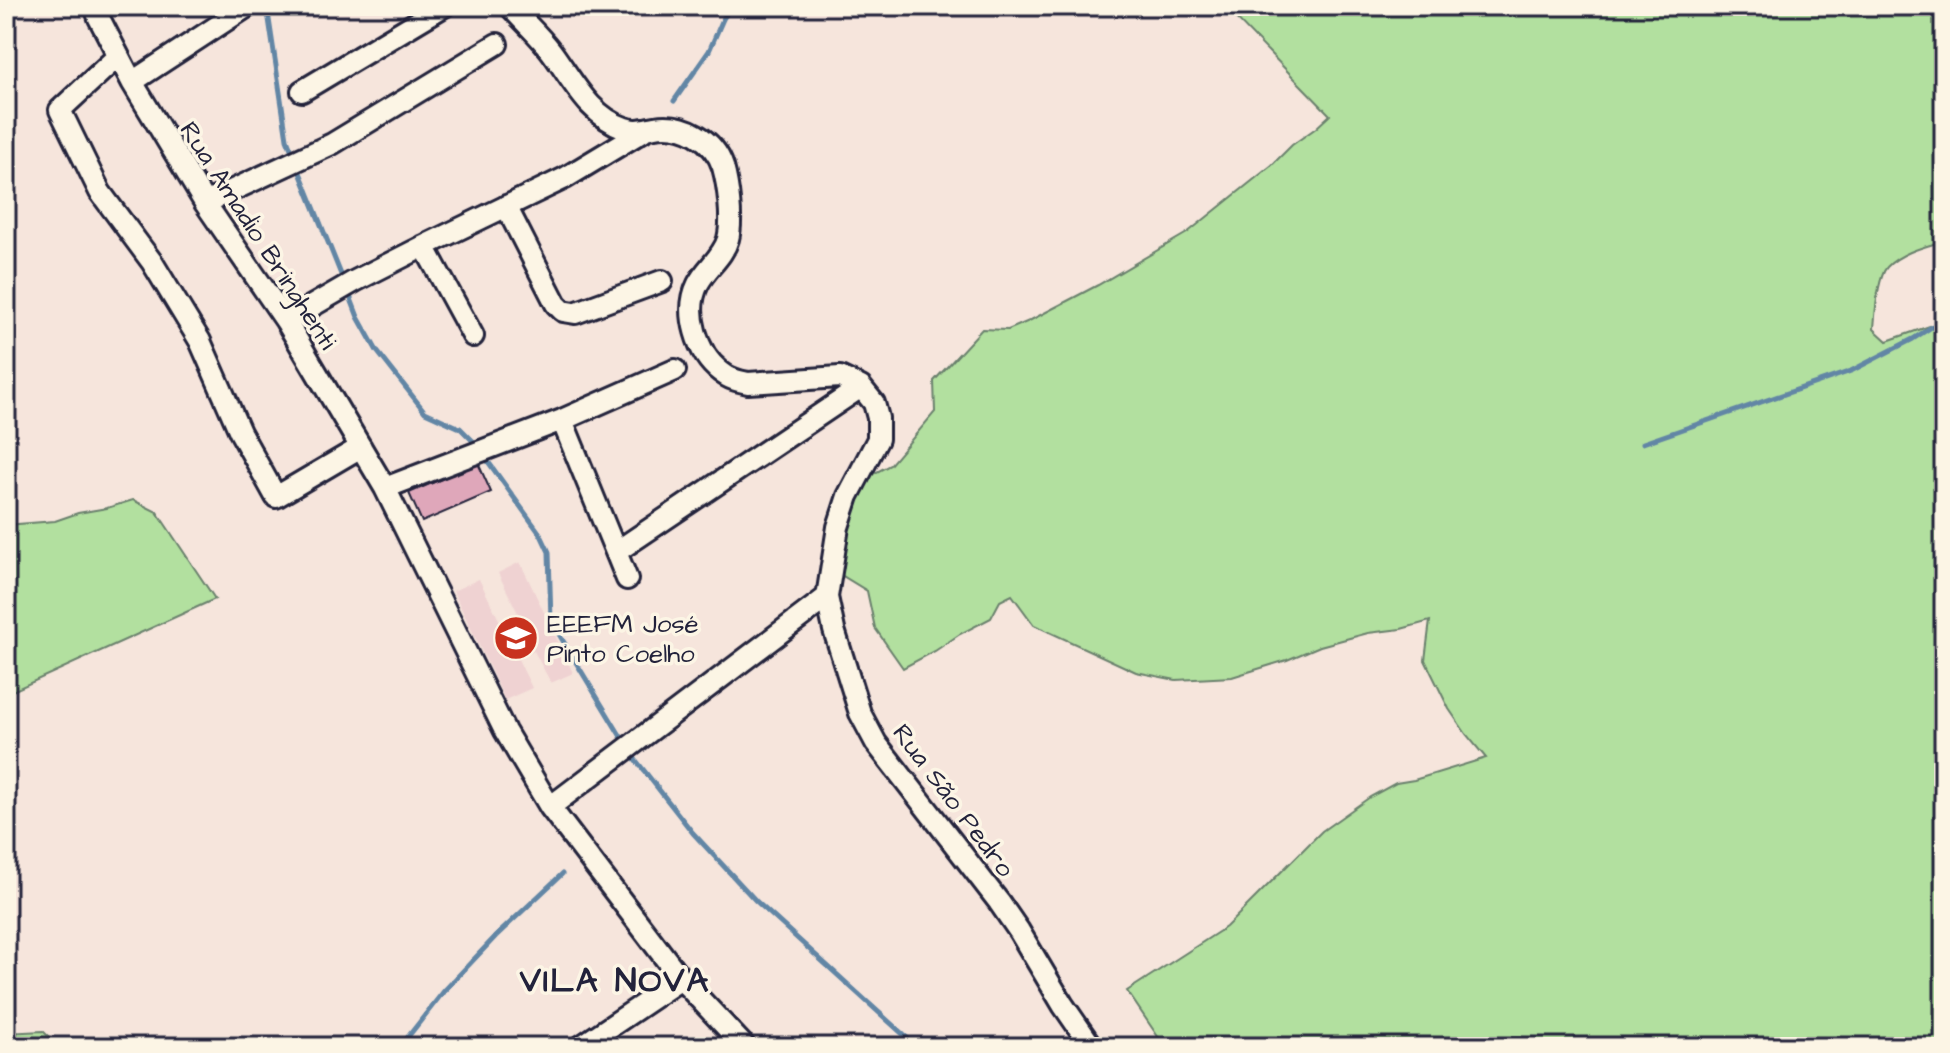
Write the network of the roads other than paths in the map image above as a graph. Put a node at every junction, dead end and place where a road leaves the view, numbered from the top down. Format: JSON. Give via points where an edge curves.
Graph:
{"nodes":[{"id":1,"x":95,"y":6,"type":"edge"},
{"id":2,"x":248,"y":6,"type":"edge"},
{"id":3,"x":444,"y":6,"type":"edge"},
{"id":4,"x":510,"y":6,"type":"edge"},
{"id":5,"x":497,"y":44,"type":"dead end"},
{"id":6,"x":118,"y":56,"type":"junction"},
{"id":7,"x":132,"y":82,"type":"junction"},
{"id":8,"x":302,"y":91,"type":"dead end"},
{"id":9,"x":643,"y":131,"type":"junction"},
{"id":10,"x":205,"y":203,"type":"junction"},
{"id":11,"x":506,"y":206,"type":"junction"},
{"id":12,"x":424,"y":246,"type":"junction"},
{"id":13,"x":662,"y":281,"type":"dead end"},
{"id":14,"x":286,"y":321,"type":"junction"},
{"id":15,"x":473,"y":336,"type":"dead end"},
{"id":16,"x":675,"y":370,"type":"dead end"},
{"id":17,"x":861,"y":387,"type":"junction"},
{"id":18,"x":562,"y":420,"type":"junction"},
{"id":19,"x":361,"y":447,"type":"junction"},
{"id":20,"x":385,"y":488,"type":"junction"},
{"id":21,"x":616,"y":552,"type":"junction"},
{"id":22,"x":627,"y":579,"type":"dead end"},
{"id":23,"x":827,"y":597,"type":"junction"},
{"id":24,"x":550,"y":807,"type":"junction"},
{"id":25,"x":681,"y":979,"type":"junction"},
{"id":26,"x":580,"y":1047,"type":"edge"},
{"id":27,"x":745,"y":1047,"type":"edge"},
{"id":28,"x":1092,"y":1047,"type":"edge"}],
"edges":[{"from":1,"to":6,"type":"street","name":"Rua Amadio Bringhenti"},
{"from":2,"to":7,"type":"street"},
{"from":3,"to":8,"type":"street"},
{"from":4,"to":9,"type":"street","via":[[588,102],[614,123]]},
{"from":5,"to":10,"type":"street","via":[[332,144]]},
{"from":6,"to":7,"type":"street","name":"Rua Amadio Bringhenti"},
{"from":6,"to":19,"type":"street","via":[[60,110],[100,192],[152,262],[200,341],[276,497]]},
{"from":7,"to":10,"type":"street","name":"Rua Amadio Bringhenti"},
{"from":9,"to":11,"type":"street"},
{"from":9,"to":17,"type":"street","via":[[689,131],[708,143],[722,165],[730,214],[727,242],[698,284],[692,307],[696,337],[712,365],[734,381],[840,377]]},
{"from":10,"to":14,"type":"street","name":"Rua Amadio Bringhenti"},
{"from":11,"to":12,"type":"street"},
{"from":11,"to":13,"type":"street","via":[[563,311],[575,313]]},
{"from":12,"to":14,"type":"street"},
{"from":12,"to":15,"type":"street"},
{"from":14,"to":19,"type":"street","name":"Rua Amadio Bringhenti"},
{"from":16,"to":18,"type":"street"},
{"from":17,"to":21,"type":"street"},
{"from":17,"to":23,"type":"street","name":"Rua São Pedro","via":[[877,410],[878,439],[848,496]]},
{"from":18,"to":20,"type":"street"},
{"from":18,"to":21,"type":"street"},
{"from":19,"to":20,"type":"street","name":"Rua Amadio Bringhenti"},
{"from":20,"to":24,"type":"street","name":"Rua Amadio Bringhenti","via":[[505,731]]},
{"from":21,"to":22,"type":"street"},
{"from":23,"to":24,"type":"street"},
{"from":23,"to":28,"type":"street","name":"Rua São Pedro","via":[[860,713],[876,743],[999,902]]},
{"from":24,"to":25,"type":"street","name":"Rua Amadio Bringhenti"},
{"from":25,"to":26,"type":"street"},
{"from":25,"to":27,"type":"street","name":"Rua Amadio Bringhenti"}]}
